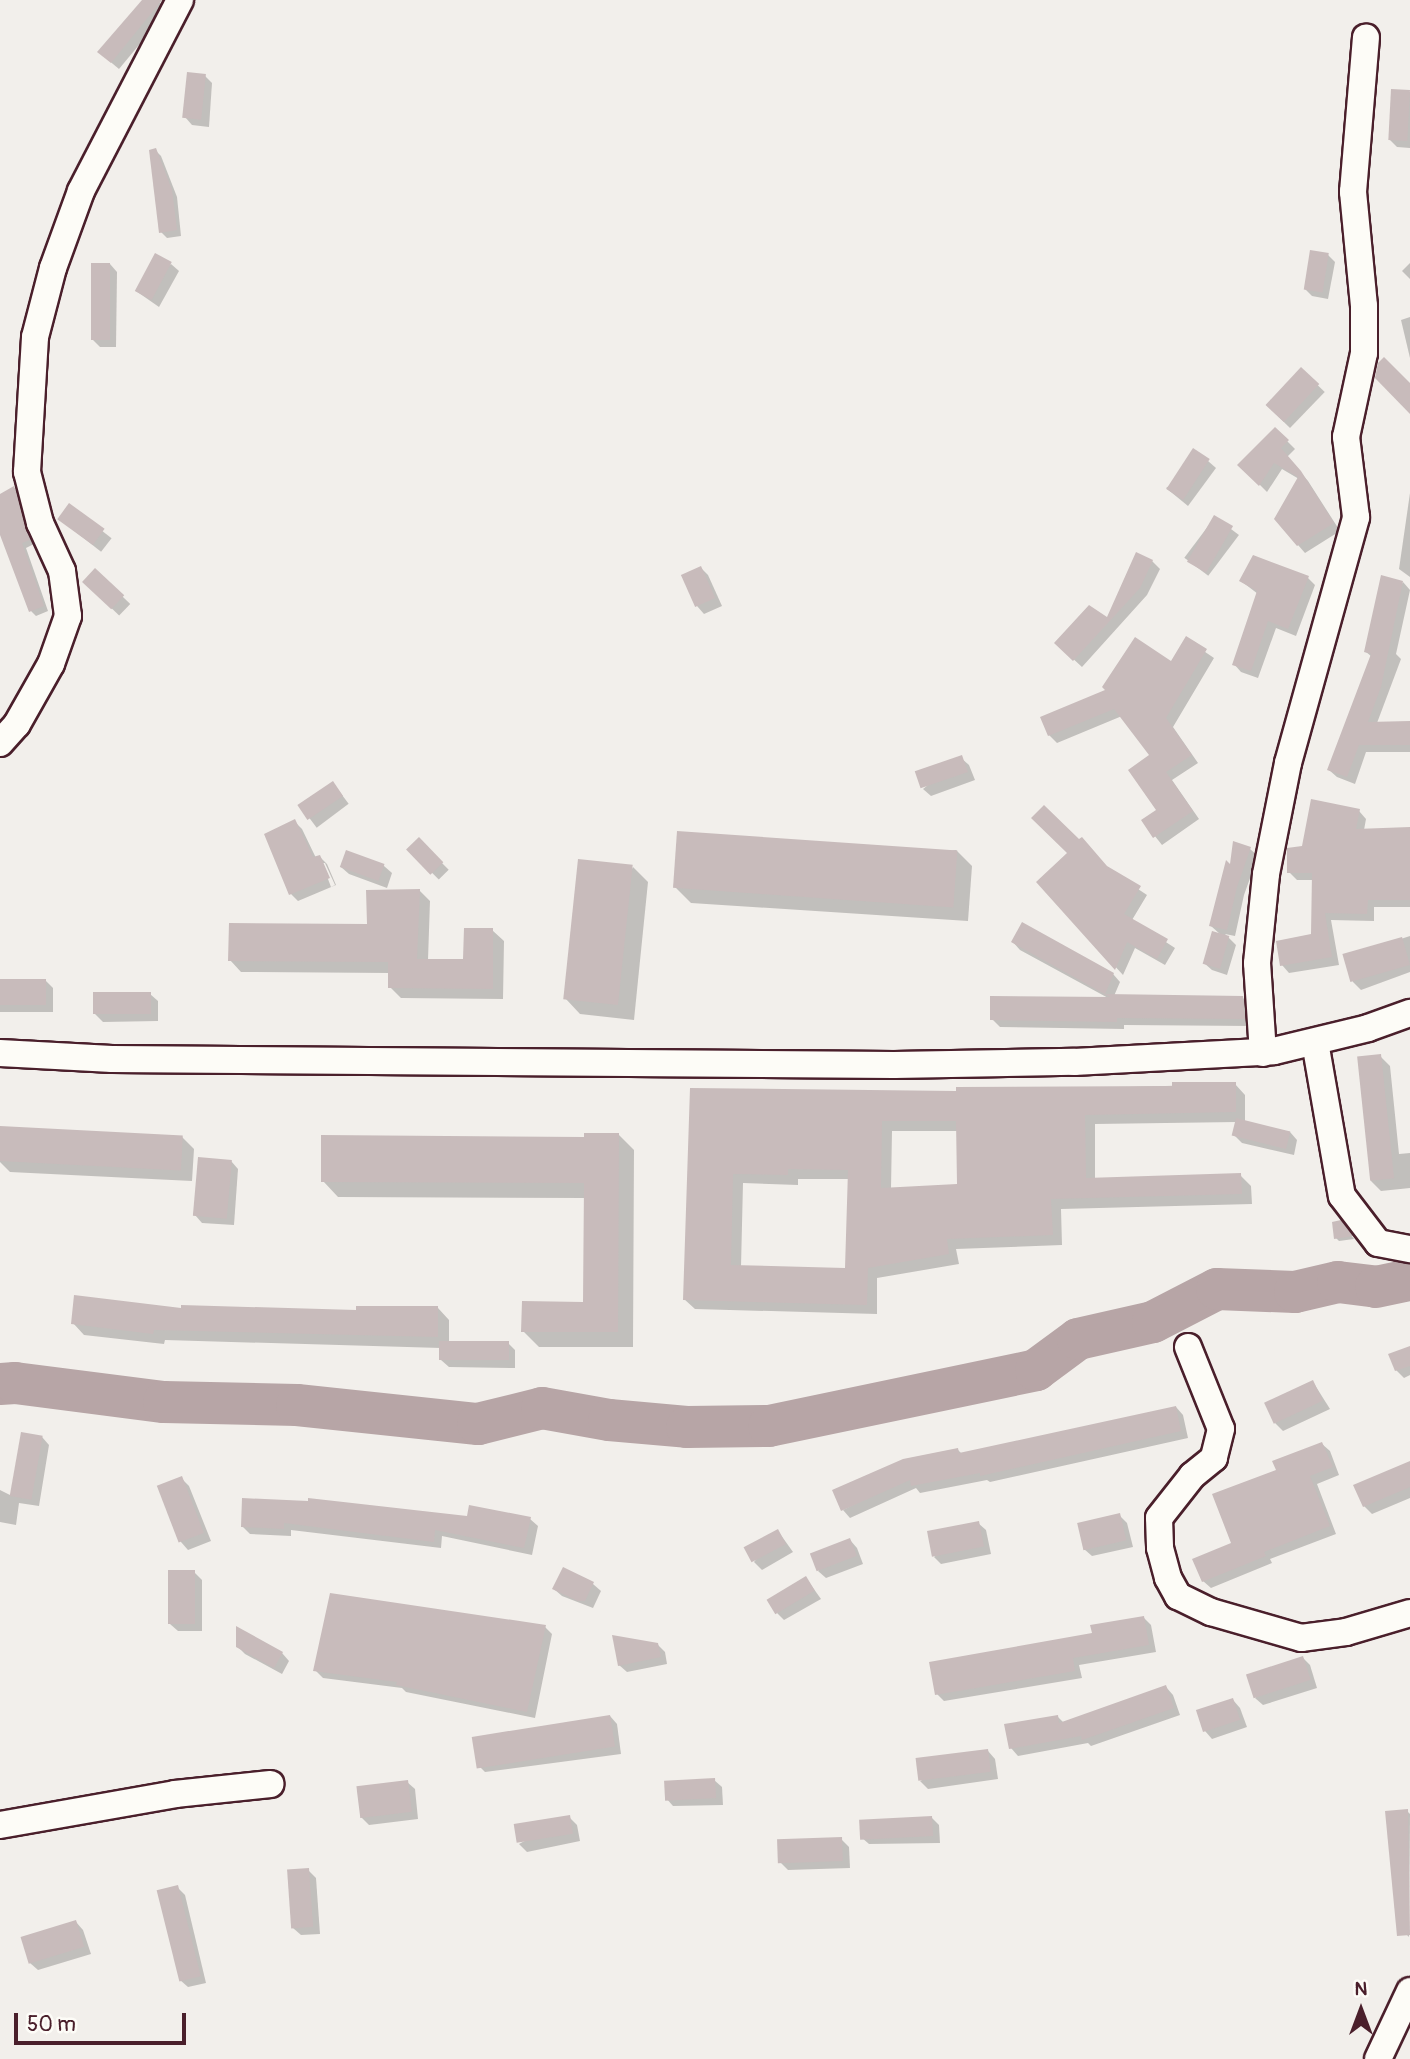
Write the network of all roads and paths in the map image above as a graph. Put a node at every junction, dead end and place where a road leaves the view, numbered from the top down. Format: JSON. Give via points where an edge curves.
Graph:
{"nodes":[{"id":1,"x":180,"y":0,"type":"edge"},
{"id":2,"x":1366,"y":38,"type":"dead end"},
{"id":3,"x":0,"y":743,"type":"edge"},
{"id":4,"x":1410,"y":1013,"type":"edge"},
{"id":5,"x":1288,"y":1048,"type":"junction"},
{"id":6,"x":0,"y":1053,"type":"edge"},
{"id":7,"x":1410,"y":1249,"type":"edge"},
{"id":8,"x":1188,"y":1347,"type":"dead end"},
{"id":9,"x":1410,"y":1613,"type":"edge"},
{"id":10,"x":270,"y":1784,"type":"dead end"},
{"id":11,"x":0,"y":1825,"type":"edge"},
{"id":12,"x":1410,"y":1991,"type":"edge"},
{"id":13,"x":1378,"y":2059,"type":"edge"}],
"edges":[{"from":1,"to":3,"type":"street","via":[[81,191],[53,268],[36,337],[27,472],[40,523],[62,571],[68,616],[51,664],[17,724]]},
{"from":2,"to":5,"type":"street","via":[[1353,192],[1364,353],[1346,437],[1356,517],[1288,763],[1266,874],[1257,963]]},
{"from":4,"to":5,"type":"street"},
{"from":5,"to":6,"type":"street","via":[[1074,1062],[894,1065],[112,1059]]},
{"from":5,"to":7,"type":"street","via":[[1342,1196],[1378,1243]]},
{"from":8,"to":9,"type":"street","via":[[1221,1429],[1214,1458],[1192,1476],[1159,1518],[1160,1548],[1178,1596],[1211,1612],[1301,1638],[1346,1632]]},
{"from":10,"to":11,"type":"street","via":[[175,1794]]},
{"from":12,"to":13,"type":"street"}]}
